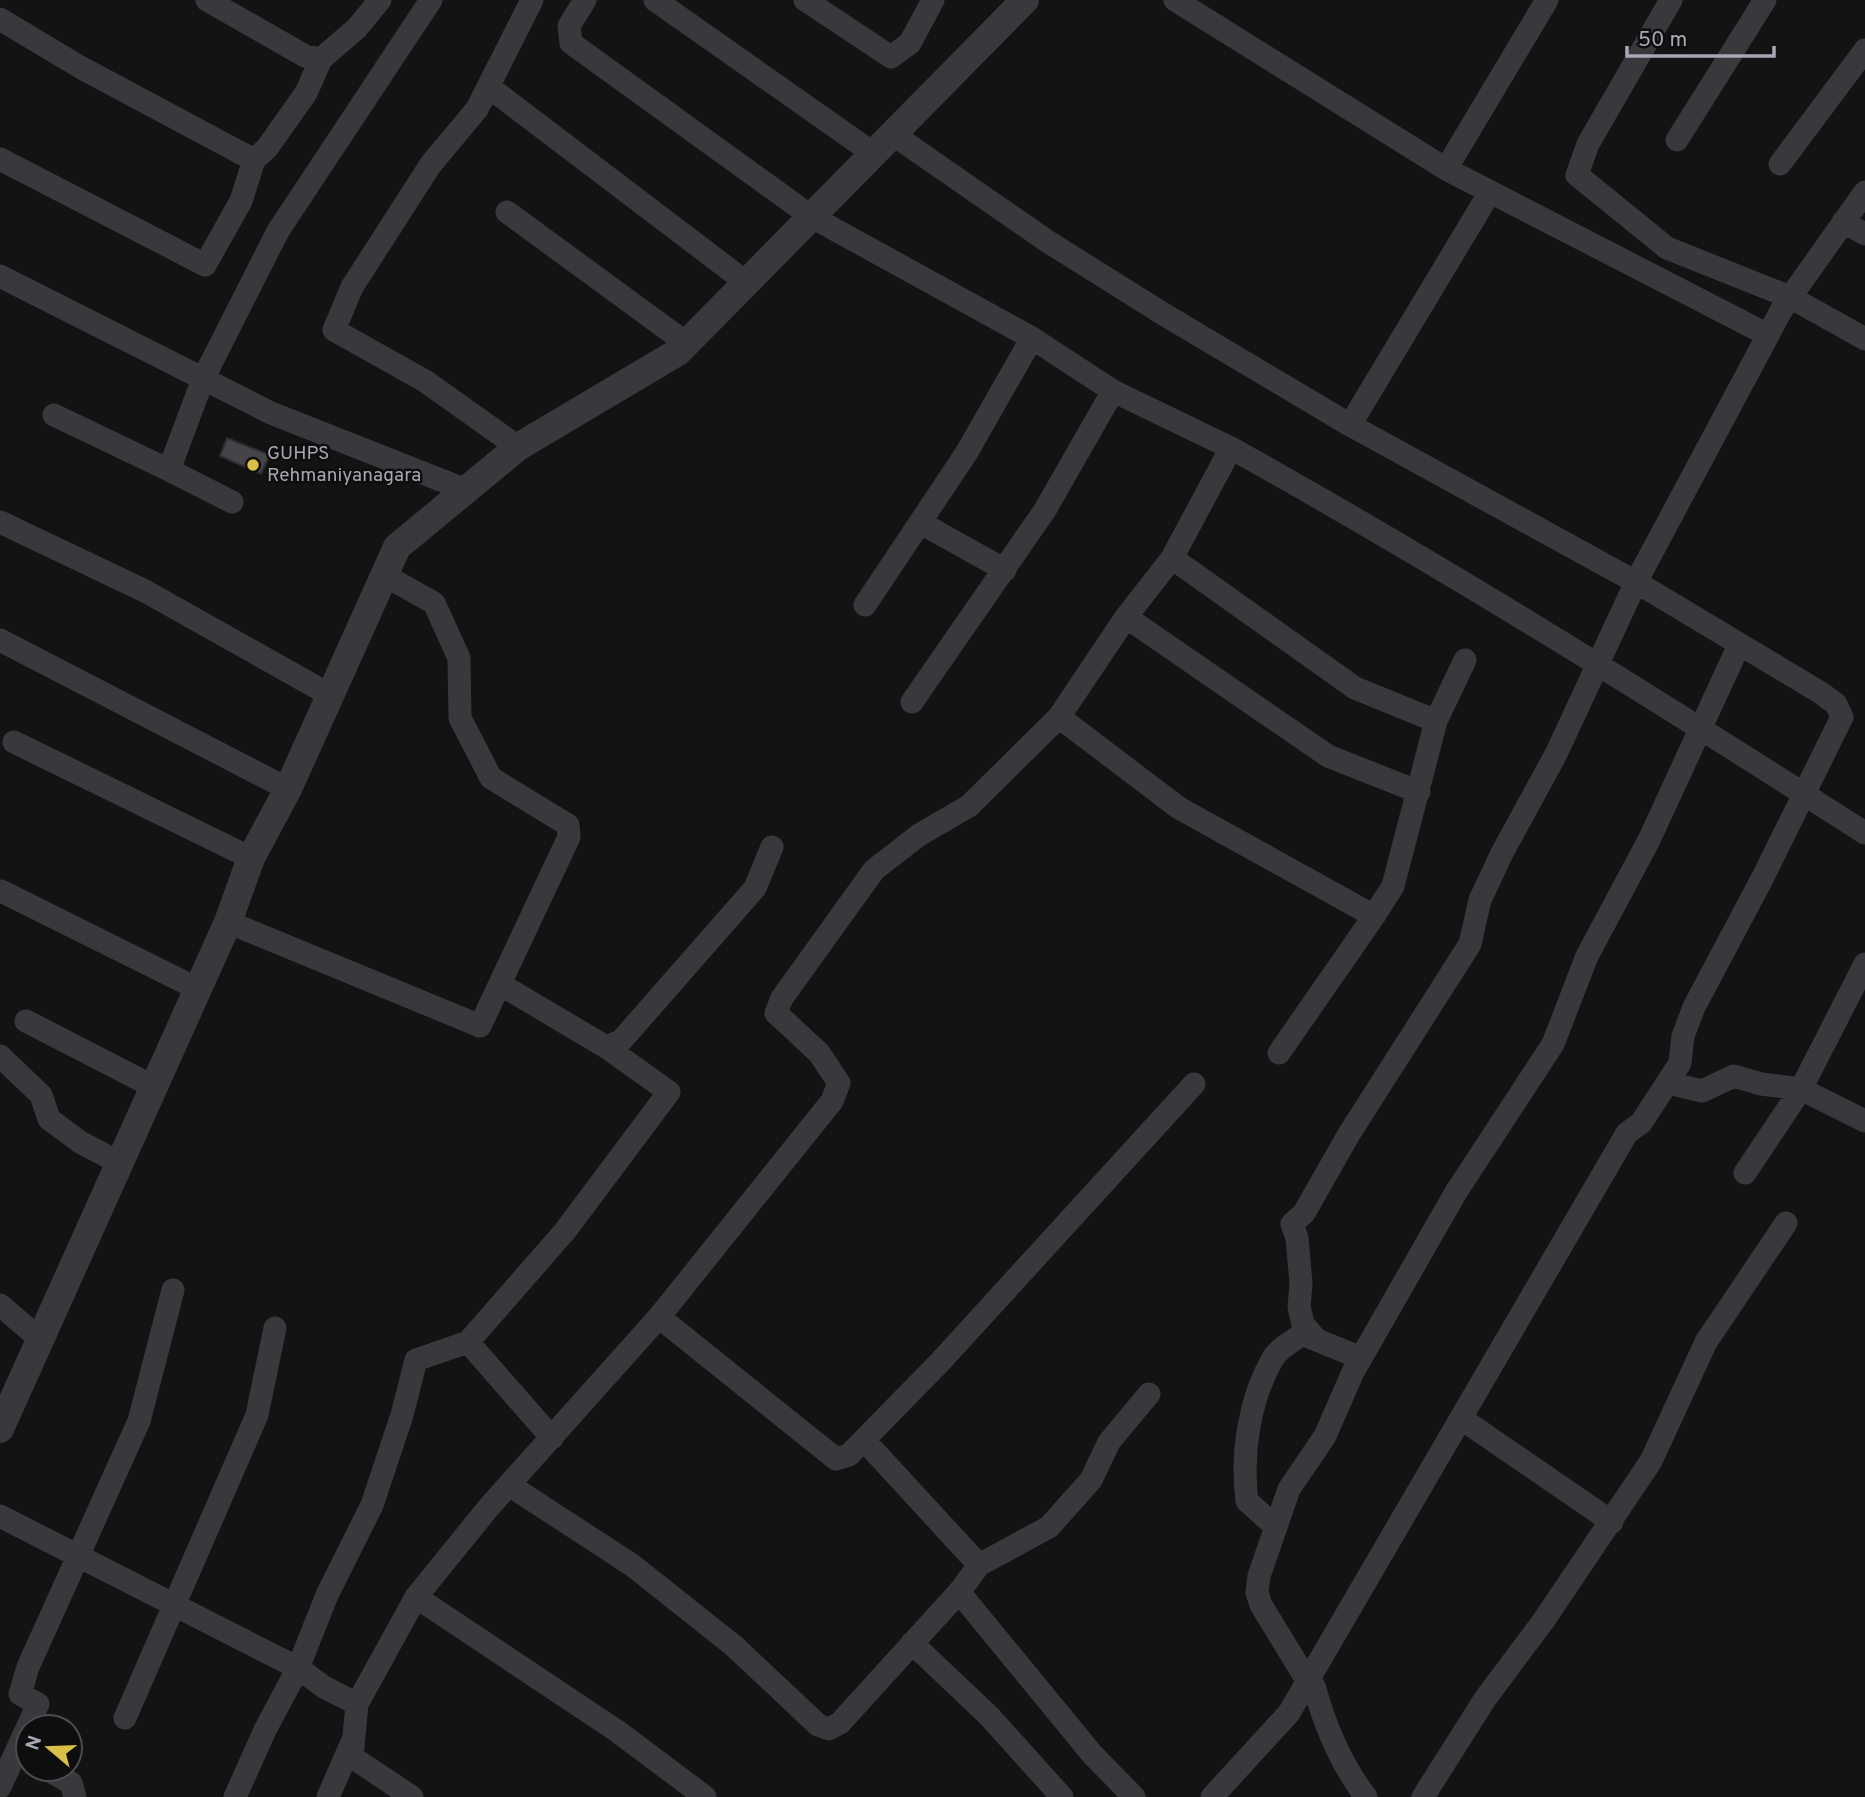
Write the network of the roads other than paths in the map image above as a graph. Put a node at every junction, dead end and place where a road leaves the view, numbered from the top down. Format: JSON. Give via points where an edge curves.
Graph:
{"nodes":[{"id":1,"x":206,"y":0,"type":"edge"},
{"id":2,"x":380,"y":0,"type":"edge"},
{"id":3,"x":431,"y":0,"type":"edge"},
{"id":4,"x":532,"y":0,"type":"edge"},
{"id":5,"x":586,"y":0,"type":"edge"},
{"id":6,"x":655,"y":0,"type":"edge"},
{"id":7,"x":806,"y":0,"type":"edge"},
{"id":8,"x":933,"y":0,"type":"edge"},
{"id":9,"x":1025,"y":0,"type":"edge"},
{"id":10,"x":1175,"y":0,"type":"edge"},
{"id":11,"x":1547,"y":0,"type":"edge"},
{"id":12,"x":1671,"y":0,"type":"edge"},
{"id":13,"x":1765,"y":0,"type":"edge"},
{"id":14,"x":0,"y":19,"type":"edge"},
{"id":15,"x":1865,"y":50,"type":"edge"},
{"id":16,"x":321,"y":60,"type":"junction"},
{"id":17,"x":489,"y":87,"type":"junction"},
{"id":18,"x":1677,"y":140,"type":"dead end"},
{"id":19,"x":884,"y":144,"type":"junction"},
{"id":20,"x":0,"y":159,"type":"edge"},
{"id":21,"x":254,"y":160,"type":"junction"},
{"id":22,"x":1780,"y":164,"type":"dead end"},
{"id":23,"x":1446,"y":169,"type":"junction"},
{"id":24,"x":1490,"y":192,"type":"junction"},
{"id":25,"x":1865,"y":192,"type":"edge"},
{"id":26,"x":507,"y":212,"type":"dead end"},
{"id":27,"x":813,"y":217,"type":"junction"},
{"id":28,"x":1843,"y":222,"type":"junction"},
{"id":29,"x":1865,"y":234,"type":"edge"},
{"id":30,"x":0,"y":276,"type":"edge"},
{"id":31,"x":747,"y":283,"type":"junction"},
{"id":32,"x":1790,"y":297,"type":"junction"},
{"id":33,"x":1768,"y":335,"type":"junction"},
{"id":34,"x":1032,"y":338,"type":"junction"},
{"id":35,"x":1865,"y":339,"type":"edge"},
{"id":36,"x":686,"y":343,"type":"junction"},
{"id":37,"x":203,"y":379,"type":"junction"},
{"id":38,"x":1113,"y":391,"type":"junction"},
{"id":39,"x":54,"y":415,"type":"dead end"},
{"id":40,"x":1350,"y":425,"type":"junction"},
{"id":41,"x":518,"y":447,"type":"junction"},
{"id":42,"x":1231,"y":448,"type":"junction"},
{"id":43,"x":169,"y":470,"type":"junction"},
{"id":44,"x":466,"y":490,"type":"junction"},
{"id":45,"x":232,"y":502,"type":"dead end"},
{"id":46,"x":0,"y":522,"type":"edge"},
{"id":47,"x":921,"y":523,"type":"junction"},
{"id":48,"x":1172,"y":558,"type":"junction"},
{"id":49,"x":1004,"y":570,"type":"junction"},
{"id":50,"x":384,"y":575,"type":"junction"},
{"id":51,"x":1636,"y":582,"type":"junction"},
{"id":52,"x":865,"y":606,"type":"dead end"},
{"id":53,"x":1126,"y":618,"type":"junction"},
{"id":54,"x":0,"y":640,"type":"edge"},
{"id":55,"x":1739,"y":645,"type":"junction"},
{"id":56,"x":1465,"y":660,"type":"dead end"},
{"id":57,"x":1599,"y":664,"type":"junction"},
{"id":58,"x":330,"y":695,"type":"junction"},
{"id":59,"x":912,"y":702,"type":"dead end"},
{"id":60,"x":1059,"y":717,"type":"junction"},
{"id":61,"x":1436,"y":722,"type":"junction"},
{"id":62,"x":1700,"y":729,"type":"junction"},
{"id":63,"x":14,"y":743,"type":"dead end"},
{"id":64,"x":288,"y":789,"type":"junction"},
{"id":65,"x":1419,"y":792,"type":"junction"},
{"id":66,"x":1805,"y":795,"type":"junction"},
{"id":67,"x":1865,"y":833,"type":"edge"},
{"id":68,"x":772,"y":847,"type":"dead end"},
{"id":69,"x":251,"y":858,"type":"junction"},
{"id":70,"x":1,"y":891,"type":"edge"},
{"id":71,"x":1374,"y":916,"type":"junction"},
{"id":72,"x":228,"y":922,"type":"junction"},
{"id":73,"x":1865,"y":964,"type":"edge"},
{"id":74,"x":500,"y":984,"type":"junction"},
{"id":75,"x":198,"y":989,"type":"junction"},
{"id":76,"x":26,"y":1021,"type":"dead end"},
{"id":77,"x":606,"y":1047,"type":"junction"},
{"id":78,"x":1279,"y":1054,"type":"dead end"},
{"id":79,"x":0,"y":1056,"type":"edge"},
{"id":80,"x":1668,"y":1083,"type":"junction"},
{"id":81,"x":1194,"y":1084,"type":"dead end"},
{"id":82,"x":154,"y":1087,"type":"junction"},
{"id":83,"x":1801,"y":1088,"type":"junction"},
{"id":84,"x":1865,"y":1121,"type":"edge"},
{"id":85,"x":120,"y":1163,"type":"junction"},
{"id":86,"x":1745,"y":1173,"type":"dead end"},
{"id":87,"x":1786,"y":1223,"type":"dead end"},
{"id":88,"x":173,"y":1290,"type":"dead end"},
{"id":89,"x":0,"y":1305,"type":"edge"},
{"id":90,"x":659,"y":1317,"type":"junction"},
{"id":91,"x":275,"y":1328,"type":"dead end"},
{"id":92,"x":1315,"y":1338,"type":"junction"},
{"id":93,"x":40,"y":1339,"type":"junction"},
{"id":94,"x":468,"y":1342,"type":"junction"},
{"id":95,"x":1361,"y":1357,"type":"junction"},
{"id":96,"x":1149,"y":1394,"type":"dead end"},
{"id":97,"x":1462,"y":1419,"type":"junction"},
{"id":98,"x":0,"y":1429,"type":"edge"},
{"id":99,"x":552,"y":1438,"type":"junction"},
{"id":100,"x":864,"y":1440,"type":"junction"},
{"id":101,"x":509,"y":1485,"type":"junction"},
{"id":102,"x":0,"y":1516,"type":"edge"},
{"id":103,"x":1612,"y":1522,"type":"junction"},
{"id":104,"x":1276,"y":1527,"type":"junction"},
{"id":105,"x":79,"y":1557,"type":"junction"},
{"id":106,"x":979,"y":1565,"type":"junction"},
{"id":107,"x":959,"y":1592,"type":"junction"},
{"id":108,"x":416,"y":1597,"type":"junction"},
{"id":109,"x":173,"y":1602,"type":"junction"},
{"id":110,"x":912,"y":1643,"type":"junction"},
{"id":111,"x":298,"y":1668,"type":"junction"},
{"id":112,"x":1308,"y":1682,"type":"junction"},
{"id":113,"x":357,"y":1704,"type":"junction"},
{"id":114,"x":34,"y":1713,"type":"edge"},
{"id":115,"x":125,"y":1718,"type":"dead end"},
{"id":116,"x":354,"y":1737,"type":"junction"},
{"id":117,"x":14,"y":1756,"type":"edge"},
{"id":118,"x":0,"y":1787,"type":"edge"},
{"id":119,"x":234,"y":1797,"type":"edge"},
{"id":120,"x":328,"y":1797,"type":"edge"},
{"id":121,"x":412,"y":1797,"type":"edge"},
{"id":122,"x":705,"y":1797,"type":"edge"},
{"id":123,"x":1062,"y":1797,"type":"edge"},
{"id":124,"x":1134,"y":1797,"type":"edge"},
{"id":125,"x":1212,"y":1797,"type":"edge"},
{"id":126,"x":1366,"y":1797,"type":"edge"},
{"id":127,"x":1423,"y":1797,"type":"edge"}],
"edges":[{"from":1,"to":16,"type":"street","via":[[305,57]]},
{"from":2,"to":16,"type":"street"},
{"from":3,"to":37,"type":"street","via":[[278,231]]},
{"from":4,"to":17,"type":"street"},
{"from":5,"to":27,"type":"street","via":[[569,26],[571,43]]},
{"from":6,"to":19,"type":"street"},
{"from":7,"to":8,"type":"street","via":[[891,57],[910,43]]},
{"from":9,"to":19,"type":"street"},
{"from":10,"to":23,"type":"street"},
{"from":11,"to":23,"type":"street"},
{"from":12,"to":32,"type":"street","via":[[1588,144],[1577,175],[1667,248]]},
{"from":13,"to":18,"type":"street"},
{"from":14,"to":21,"type":"street"},
{"from":15,"to":22,"type":"street"},
{"from":16,"to":21,"type":"street","via":[[306,93]]},
{"from":17,"to":31,"type":"street"},
{"from":17,"to":41,"type":"street","via":[[477,109],[431,164],[352,287],[334,330],[425,381]]},
{"from":19,"to":27,"type":"street"},
{"from":19,"to":40,"type":"street"},
{"from":20,"to":21,"type":"street","via":[[205,265],[241,201]]},
{"from":23,"to":24,"type":"street"},
{"from":24,"to":33,"type":"street"},
{"from":24,"to":40,"type":"street"},
{"from":25,"to":28,"type":"street"},
{"from":26,"to":36,"type":"street"},
{"from":27,"to":31,"type":"street"},
{"from":27,"to":34,"type":"street"},
{"from":28,"to":29,"type":"street"},
{"from":28,"to":32,"type":"street"},
{"from":30,"to":37,"type":"street"},
{"from":31,"to":36,"type":"street"},
{"from":32,"to":33,"type":"street"},
{"from":32,"to":35,"type":"street"},
{"from":33,"to":51,"type":"street"},
{"from":34,"to":38,"type":"street"},
{"from":34,"to":47,"type":"street"},
{"from":36,"to":41,"type":"street"},
{"from":37,"to":43,"type":"street"},
{"from":37,"to":44,"type":"street","via":[[271,412]]},
{"from":38,"to":42,"type":"street"},
{"from":38,"to":49,"type":"street","via":[[1045,510]]},
{"from":39,"to":43,"type":"street"},
{"from":40,"to":51,"type":"street"},
{"from":41,"to":44,"type":"street"},
{"from":42,"to":48,"type":"street"},
{"from":42,"to":57,"type":"street","via":[[1366,523]]},
{"from":43,"to":45,"type":"street"},
{"from":44,"to":50,"type":"street","via":[[397,547]]},
{"from":46,"to":58,"type":"street","via":[[145,591]]},
{"from":47,"to":49,"type":"street"},
{"from":47,"to":52,"type":"street"},
{"from":48,"to":53,"type":"street"},
{"from":48,"to":61,"type":"street","via":[[1355,688]]},
{"from":49,"to":59,"type":"street"},
{"from":50,"to":58,"type":"street"},
{"from":50,"to":74,"type":"street","via":[[434,603],[459,659],[460,718],[491,778],[568,825],[569,837]]},
{"from":51,"to":55,"type":"street"},
{"from":51,"to":57,"type":"street"},
{"from":53,"to":60,"type":"street"},
{"from":53,"to":65,"type":"street","via":[[1328,756]]},
{"from":54,"to":64,"type":"street"},
{"from":55,"to":62,"type":"street"},
{"from":55,"to":66,"type":"street","via":[[1821,693],[1836,704],[1842,717]]},
{"from":56,"to":61,"type":"street"},
{"from":57,"to":62,"type":"street"},
{"from":57,"to":92,"type":"street","via":[[1480,900],[1471,944],[1304,1213],[1292,1224],[1301,1283],[1299,1307],[1303,1324]]},
{"from":58,"to":64,"type":"street"},
{"from":60,"to":71,"type":"street","via":[[1179,808]]},
{"from":60,"to":90,"type":"street","via":[[969,806],[919,835],[874,870],[782,998],[776,1013],[819,1053],[839,1083],[832,1101]]},
{"from":61,"to":65,"type":"street"},
{"from":62,"to":66,"type":"street"},
{"from":62,"to":95,"type":"street","via":[[1649,840],[1587,956],[1553,1044],[1456,1192]]},
{"from":63,"to":69,"type":"street"},
{"from":64,"to":69,"type":"street"},
{"from":65,"to":71,"type":"street","via":[[1393,886]]},
{"from":66,"to":67,"type":"street"},
{"from":66,"to":80,"type":"street","via":[[1694,1007],[1680,1063]]},
{"from":68,"to":77,"type":"street","via":[[755,888],[666,993],[621,1041]]},
{"from":69,"to":72,"type":"street"},
{"from":70,"to":75,"type":"street"},
{"from":71,"to":78,"type":"street"},
{"from":72,"to":74,"type":"street","via":[[480,1026]]},
{"from":72,"to":75,"type":"street"},
{"from":73,"to":83,"type":"street"},
{"from":74,"to":77,"type":"street"},
{"from":75,"to":82,"type":"street"},
{"from":76,"to":82,"type":"street"},
{"from":77,"to":94,"type":"street","via":[[669,1092],[565,1231]]},
{"from":79,"to":85,"type":"street","via":[[41,1095],[49,1119]]},
{"from":80,"to":83,"type":"street","via":[[1702,1091],[1734,1076]]},
{"from":80,"to":97,"type":"street","via":[[1641,1123],[1628,1133]]},
{"from":81,"to":100,"type":"street"},
{"from":82,"to":85,"type":"street"},
{"from":83,"to":84,"type":"street"},
{"from":83,"to":86,"type":"street"},
{"from":85,"to":93,"type":"street"},
{"from":87,"to":103,"type":"street","via":[[1706,1342],[1651,1461]]},
{"from":88,"to":105,"type":"street","via":[[139,1421]]},
{"from":89,"to":93,"type":"street"},
{"from":90,"to":99,"type":"street"},
{"from":90,"to":100,"type":"street","via":[[836,1459],[849,1455]]},
{"from":91,"to":109,"type":"street","via":[[257,1415]]},
{"from":92,"to":95,"type":"street"},
{"from":92,"to":104,"type":"street","via":[[1302,1334],[1274,1356],[1247,1441],[1247,1501]]},
{"from":93,"to":98,"type":"street"},
{"from":94,"to":99,"type":"street"},
{"from":94,"to":111,"type":"street","via":[[416,1360],[372,1505],[327,1595]]},
{"from":95,"to":104,"type":"street","via":[[1325,1436],[1289,1489]]},
{"from":96,"to":106,"type":"street","via":[[1109,1442],[1091,1480],[1049,1527]]},
{"from":97,"to":103,"type":"street"},
{"from":97,"to":112,"type":"street"},
{"from":99,"to":101,"type":"street"},
{"from":100,"to":106,"type":"street"},
{"from":101,"to":108,"type":"street"},
{"from":101,"to":110,"type":"street","via":[[632,1565],[734,1646],[818,1725],[829,1729],[840,1723]]},
{"from":102,"to":105,"type":"street"},
{"from":103,"to":127,"type":"street","via":[[1485,1699]]},
{"from":104,"to":112,"type":"street","via":[[1257,1592]]},
{"from":105,"to":109,"type":"street"},
{"from":105,"to":114,"type":"street","via":[[20,1694],[38,1704]]},
{"from":106,"to":107,"type":"street"},
{"from":107,"to":110,"type":"street"},
{"from":107,"to":124,"type":"street","via":[[1091,1754]]},
{"from":108,"to":113,"type":"street"},
{"from":108,"to":122,"type":"street","via":[[617,1731]]},
{"from":109,"to":111,"type":"street"},
{"from":109,"to":115,"type":"street"},
{"from":110,"to":123,"type":"street","via":[[989,1716]]},
{"from":111,"to":113,"type":"street"},
{"from":111,"to":119,"type":"street"},
{"from":112,"to":125,"type":"street","via":[[1289,1713]]},
{"from":112,"to":126,"type":"street","via":[[1314,1686],[1330,1737]]},
{"from":113,"to":116,"type":"street"},
{"from":116,"to":120,"type":"street"},
{"from":116,"to":121,"type":"street","via":[[352,1757]]},
{"from":117,"to":118,"type":"street"}]}
